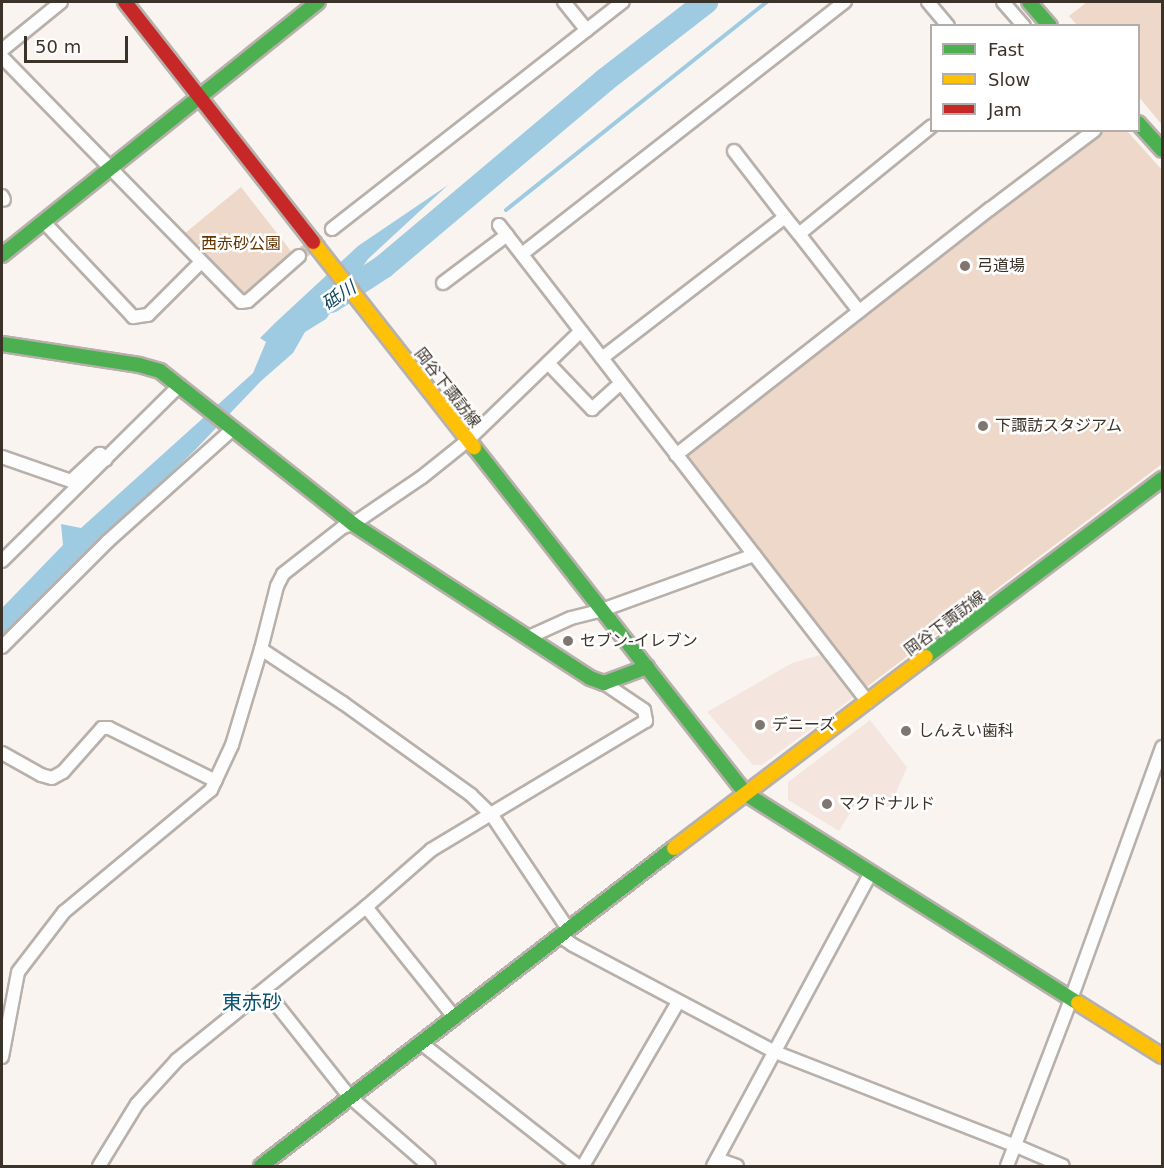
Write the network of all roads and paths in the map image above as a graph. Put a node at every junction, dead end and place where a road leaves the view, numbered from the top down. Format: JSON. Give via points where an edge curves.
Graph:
{"nodes":[{"id":1,"x":61,"y":2,"type":"edge"},
{"id":2,"x":125,"y":2,"type":"edge"},
{"id":3,"x":318,"y":2,"type":"edge"},
{"id":4,"x":564,"y":2,"type":"edge"},
{"id":5,"x":623,"y":2,"type":"edge"},
{"id":6,"x":845,"y":2,"type":"edge"},
{"id":7,"x":928,"y":2,"type":"edge"},
{"id":8,"x":1003,"y":2,"type":"edge"},
{"id":9,"x":1029,"y":2,"type":"edge"},
{"id":10,"x":946,"y":24,"type":"edge"},
{"id":11,"x":1022,"y":24,"type":"edge"},
{"id":12,"x":1048,"y":24,"type":"edge"},
{"id":13,"x":587,"y":30,"type":"junction"},
{"id":14,"x":2,"y":50,"type":"edge"},
{"id":15,"x":2,"y":57,"type":"edge"},
{"id":16,"x":198,"y":97,"type":"junction"},
{"id":17,"x":1140,"y":125,"type":"edge"},
{"id":18,"x":930,"y":128,"type":"edge"},
{"id":19,"x":1092,"y":132,"type":"edge"},
{"id":20,"x":1162,"y":150,"type":"edge"},
{"id":21,"x":734,"y":151,"type":"dead end"},
{"id":22,"x":109,"y":168,"type":"junction"},
{"id":23,"x":785,"y":217,"type":"junction"},
{"id":24,"x":43,"y":221,"type":"junction"},
{"id":25,"x":332,"y":229,"type":"tunnel mouth"},
{"id":26,"x":799,"y":234,"type":"junction"},
{"id":27,"x":522,"y":254,"type":"junction"},
{"id":28,"x":2,"y":255,"type":"edge"},
{"id":29,"x":299,"y":256,"type":"tunnel mouth"},
{"id":30,"x":201,"y":262,"type":"junction"},
{"id":31,"x":443,"y":283,"type":"dead end"},
{"id":32,"x":859,"y":311,"type":"junction"},
{"id":33,"x":581,"y":331,"type":"junction"},
{"id":34,"x":2,"y":344,"type":"edge"},
{"id":35,"x":602,"y":358,"type":"junction"},
{"id":36,"x":548,"y":363,"type":"junction"},
{"id":37,"x":621,"y":383,"type":"junction"},
{"id":38,"x":184,"y":388,"type":"junction"},
{"id":39,"x":228,"y":425,"type":"junction"},
{"id":40,"x":467,"y":441,"type":"junction"},
{"id":41,"x":676,"y":455,"type":"junction"},
{"id":42,"x":2,"y":457,"type":"edge"},
{"id":43,"x":106,"y":460,"type":"junction"},
{"id":44,"x":1162,"y":479,"type":"edge"},
{"id":45,"x":353,"y":524,"type":"junction"},
{"id":46,"x":754,"y":555,"type":"junction"},
{"id":47,"x":2,"y":561,"type":"edge"},
{"id":48,"x":602,"y":610,"type":"junction"},
{"id":49,"x":529,"y":637,"type":"junction"},
{"id":50,"x":2,"y":646,"type":"edge"},
{"id":51,"x":261,"y":649,"type":"junction"},
{"id":52,"x":647,"y":667,"type":"junction"},
{"id":53,"x":604,"y":683,"type":"junction"},
{"id":54,"x":868,"y":702,"type":"junction"},
{"id":55,"x":1162,"y":747,"type":"edge"},
{"id":56,"x":2,"y":753,"type":"edge"},
{"id":57,"x":216,"y":781,"type":"junction"},
{"id":58,"x":746,"y":794,"type":"junction"},
{"id":59,"x":491,"y":814,"type":"junction"},
{"id":60,"x":870,"y":874,"type":"junction"},
{"id":61,"x":366,"y":907,"type":"junction"},
{"id":62,"x":564,"y":932,"type":"junction"},
{"id":63,"x":266,"y":990,"type":"junction"},
{"id":64,"x":1071,"y":999,"type":"junction"},
{"id":65,"x":678,"y":1002,"type":"junction"},
{"id":66,"x":454,"y":1017,"type":"junction"},
{"id":67,"x":421,"y":1043,"type":"junction"},
{"id":68,"x":775,"y":1052,"type":"junction"},
{"id":69,"x":1162,"y":1056,"type":"edge"},
{"id":70,"x":2,"y":1057,"type":"edge"},
{"id":71,"x":349,"y":1096,"type":"junction"},
{"id":72,"x":1014,"y":1144,"type":"junction"},
{"id":73,"x":715,"y":1163,"type":"edge"},
{"id":74,"x":99,"y":1167,"type":"edge"},
{"id":75,"x":261,"y":1167,"type":"edge"},
{"id":76,"x":429,"y":1167,"type":"edge"},
{"id":77,"x":580,"y":1167,"type":"edge"},
{"id":78,"x":737,"y":1167,"type":"edge"},
{"id":79,"x":1007,"y":1167,"type":"edge"},
{"id":80,"x":1063,"y":1167,"type":"edge"}],
"edges":[{"from":1,"to":14,"type":"street"},
{"from":2,"to":16,"type":"main road","name":"岡谷下諏訪線"},
{"from":3,"to":16,"type":"main road"},
{"from":4,"to":13,"type":"street"},
{"from":5,"to":13,"type":"street"},
{"from":6,"to":27,"type":"street"},
{"from":7,"to":10,"type":"street"},
{"from":8,"to":11,"type":"street"},
{"from":9,"to":12,"type":"main road"},
{"from":13,"to":25,"type":"street"},
{"from":15,"to":22,"type":"street"},
{"from":16,"to":22,"type":"main road"},
{"from":16,"to":40,"type":"main road","name":"岡谷下諏訪線"},
{"from":17,"to":20,"type":"main road"},
{"from":18,"to":26,"type":"street"},
{"from":19,"to":32,"type":"street"},
{"from":21,"to":23,"type":"street"},
{"from":22,"to":24,"type":"main road"},
{"from":22,"to":30,"type":"street"},
{"from":23,"to":26,"type":"street"},
{"from":23,"to":35,"type":"street"},
{"from":24,"to":28,"type":"main road"},
{"from":24,"to":30,"type":"street","via":[[133,317],[148,315]]},
{"from":26,"to":32,"type":"street"},
{"from":27,"to":31,"type":"street","via":[[503,230]]},
{"from":27,"to":33,"type":"street"},
{"from":29,"to":30,"type":"street","via":[[248,301],[241,302]]},
{"from":32,"to":41,"type":"street"},
{"from":33,"to":35,"type":"street"},
{"from":33,"to":36,"type":"street"},
{"from":34,"to":38,"type":"main road","via":[[139,365],[160,371]]},
{"from":35,"to":37,"type":"street"},
{"from":36,"to":37,"type":"street","via":[[592,409]]},
{"from":36,"to":40,"type":"street"},
{"from":37,"to":41,"type":"street"},
{"from":38,"to":39,"type":"main road"},
{"from":38,"to":43,"type":"street"},
{"from":39,"to":45,"type":"main road"},
{"from":39,"to":50,"type":"street"},
{"from":40,"to":45,"type":"street"},
{"from":40,"to":48,"type":"main road","name":"岡谷下諏訪線"},
{"from":41,"to":46,"type":"street"},
{"from":42,"to":43,"type":"street","via":[[70,481],[100,454]]},
{"from":43,"to":47,"type":"street"},
{"from":44,"to":54,"type":"main road","name":"岡谷下諏訪線"},
{"from":45,"to":49,"type":"main road"},
{"from":45,"to":51,"type":"street","via":[[283,574]]},
{"from":46,"to":48,"type":"street"},
{"from":46,"to":54,"type":"street"},
{"from":48,"to":49,"type":"street"},
{"from":48,"to":52,"type":"main road","name":"岡谷下諏訪線"},
{"from":49,"to":53,"type":"main road","via":[[590,678]]},
{"from":51,"to":57,"type":"street","via":[[232,745]]},
{"from":51,"to":59,"type":"street","via":[[344,703],[471,795]]},
{"from":52,"to":53,"type":"main road"},
{"from":52,"to":58,"type":"main road","name":"岡谷下諏訪線"},
{"from":53,"to":59,"type":"street","via":[[644,710],[646,721]]},
{"from":54,"to":58,"type":"main road","name":"岡谷下諏訪線"},
{"from":55,"to":64,"type":"street"},
{"from":56,"to":57,"type":"street","via":[[52,778],[63,772],[102,728],[109,728]]},
{"from":57,"to":70,"type":"street","via":[[205,798],[64,912],[18,972]]},
{"from":58,"to":60,"type":"main road","name":"岡谷下諏訪線"},
{"from":58,"to":62,"type":"main road"},
{"from":59,"to":61,"type":"street","via":[[431,850]]},
{"from":59,"to":62,"type":"street"},
{"from":60,"to":64,"type":"main road","name":"岡谷下諏訪線"},
{"from":60,"to":68,"type":"street"},
{"from":61,"to":63,"type":"street"},
{"from":61,"to":66,"type":"street"},
{"from":62,"to":65,"type":"street","via":[[573,945]]},
{"from":62,"to":66,"type":"main road"},
{"from":63,"to":71,"type":"street"},
{"from":63,"to":74,"type":"street","via":[[159,1078],[137,1104]]},
{"from":64,"to":69,"type":"main road","name":"岡谷下諏訪線"},
{"from":64,"to":72,"type":"street"},
{"from":65,"to":68,"type":"street"},
{"from":65,"to":77,"type":"street"},
{"from":66,"to":67,"type":"main road"},
{"from":67,"to":71,"type":"main road"},
{"from":67,"to":77,"type":"street"},
{"from":68,"to":72,"type":"street"},
{"from":68,"to":73,"type":"street"},
{"from":71,"to":75,"type":"main road"},
{"from":71,"to":76,"type":"street"},
{"from":72,"to":79,"type":"street"},
{"from":72,"to":80,"type":"street"},
{"from":73,"to":78,"type":"street"}]}
